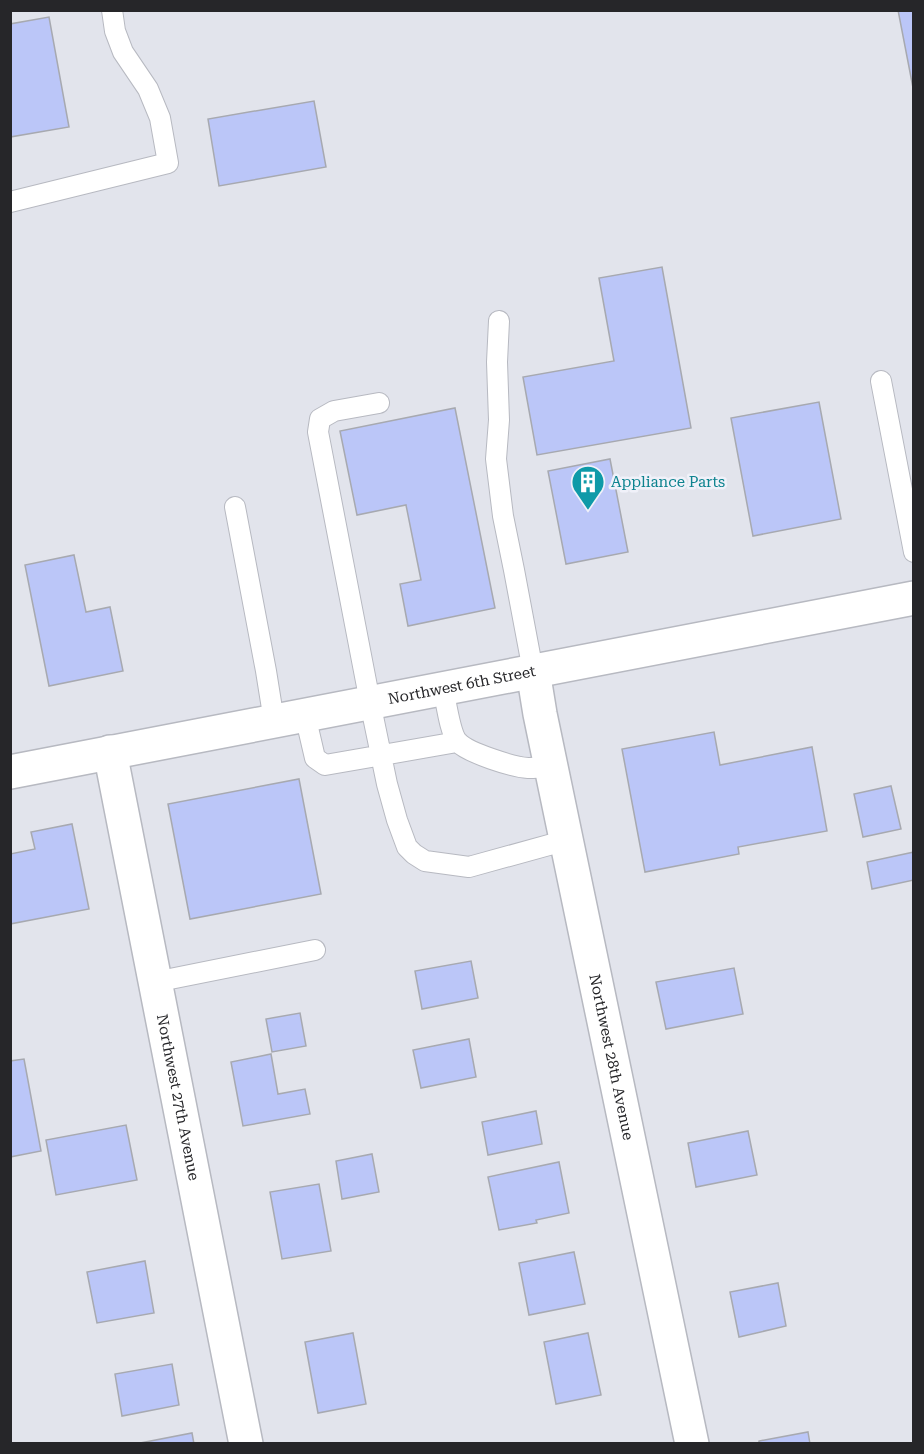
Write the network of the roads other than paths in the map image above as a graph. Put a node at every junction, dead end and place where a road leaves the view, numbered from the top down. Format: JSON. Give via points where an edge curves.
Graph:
{"nodes":[{"id":1,"x":112,"y":10,"type":"edge"},
{"id":2,"x":10,"y":202,"type":"edge"},
{"id":3,"x":499,"y":321,"type":"dead end"},
{"id":4,"x":881,"y":381,"type":"dead end"},
{"id":5,"x":379,"y":404,"type":"dead end"},
{"id":6,"x":235,"y":507,"type":"dead end"},
{"id":7,"x":914,"y":552,"type":"edge"},
{"id":8,"x":914,"y":598,"type":"edge"},
{"id":9,"x":533,"y":671,"type":"junction"},
{"id":10,"x":443,"y":688,"type":"junction"},
{"id":11,"x":370,"y":702,"type":"junction"},
{"id":12,"x":290,"y":718,"type":"junction"},
{"id":13,"x":457,"y":742,"type":"junction"},
{"id":14,"x":110,"y":752,"type":"junction"},
{"id":15,"x":381,"y":755,"type":"junction"},
{"id":16,"x":552,"y":767,"type":"junction"},
{"id":17,"x":10,"y":772,"type":"edge"},
{"id":18,"x":567,"y":840,"type":"junction"},
{"id":19,"x":315,"y":950,"type":"dead end"},
{"id":20,"x":155,"y":982,"type":"junction"},
{"id":21,"x":246,"y":1443,"type":"edge"},
{"id":22,"x":693,"y":1443,"type":"edge"}],
"edges":[{"from":1,"to":2,"type":"lane","via":[[123,52],[148,89],[160,118],[168,163]]},
{"from":3,"to":9,"type":"lane","via":[[496,459]]},
{"from":4,"to":7,"type":"lane"},
{"from":5,"to":11,"type":"lane","via":[[334,411],[320,419],[318,432]]},
{"from":6,"to":12,"type":"lane","via":[[266,671]]},
{"from":8,"to":9,"type":"street","name":"Northwest 6th Street"},
{"from":9,"to":10,"type":"street","name":"Northwest 6th Street"},
{"from":9,"to":16,"type":"street","name":"Northwest 28th Avenue"},
{"from":10,"to":11,"type":"street","name":"Northwest 6th Street"},
{"from":10,"to":13,"type":"lane"},
{"from":11,"to":12,"type":"street","name":"Northwest 6th Street"},
{"from":11,"to":15,"type":"lane"},
{"from":12,"to":14,"type":"street","name":"Northwest 6th Street"},
{"from":12,"to":15,"type":"lane","via":[[315,758],[325,765]]},
{"from":13,"to":15,"type":"lane"},
{"from":13,"to":16,"type":"lane","via":[[510,765]]},
{"from":14,"to":17,"type":"street","name":"Northwest 6th Street"},
{"from":14,"to":20,"type":"street","name":"Northwest 27th Avenue"},
{"from":15,"to":18,"type":"lane","via":[[407,847],[425,861],[469,867]]},
{"from":16,"to":18,"type":"street","name":"Northwest 28th Avenue"},
{"from":18,"to":22,"type":"street","name":"Northwest 28th Avenue"},
{"from":19,"to":20,"type":"lane"},
{"from":20,"to":21,"type":"street","name":"Northwest 27th Avenue"}]}
